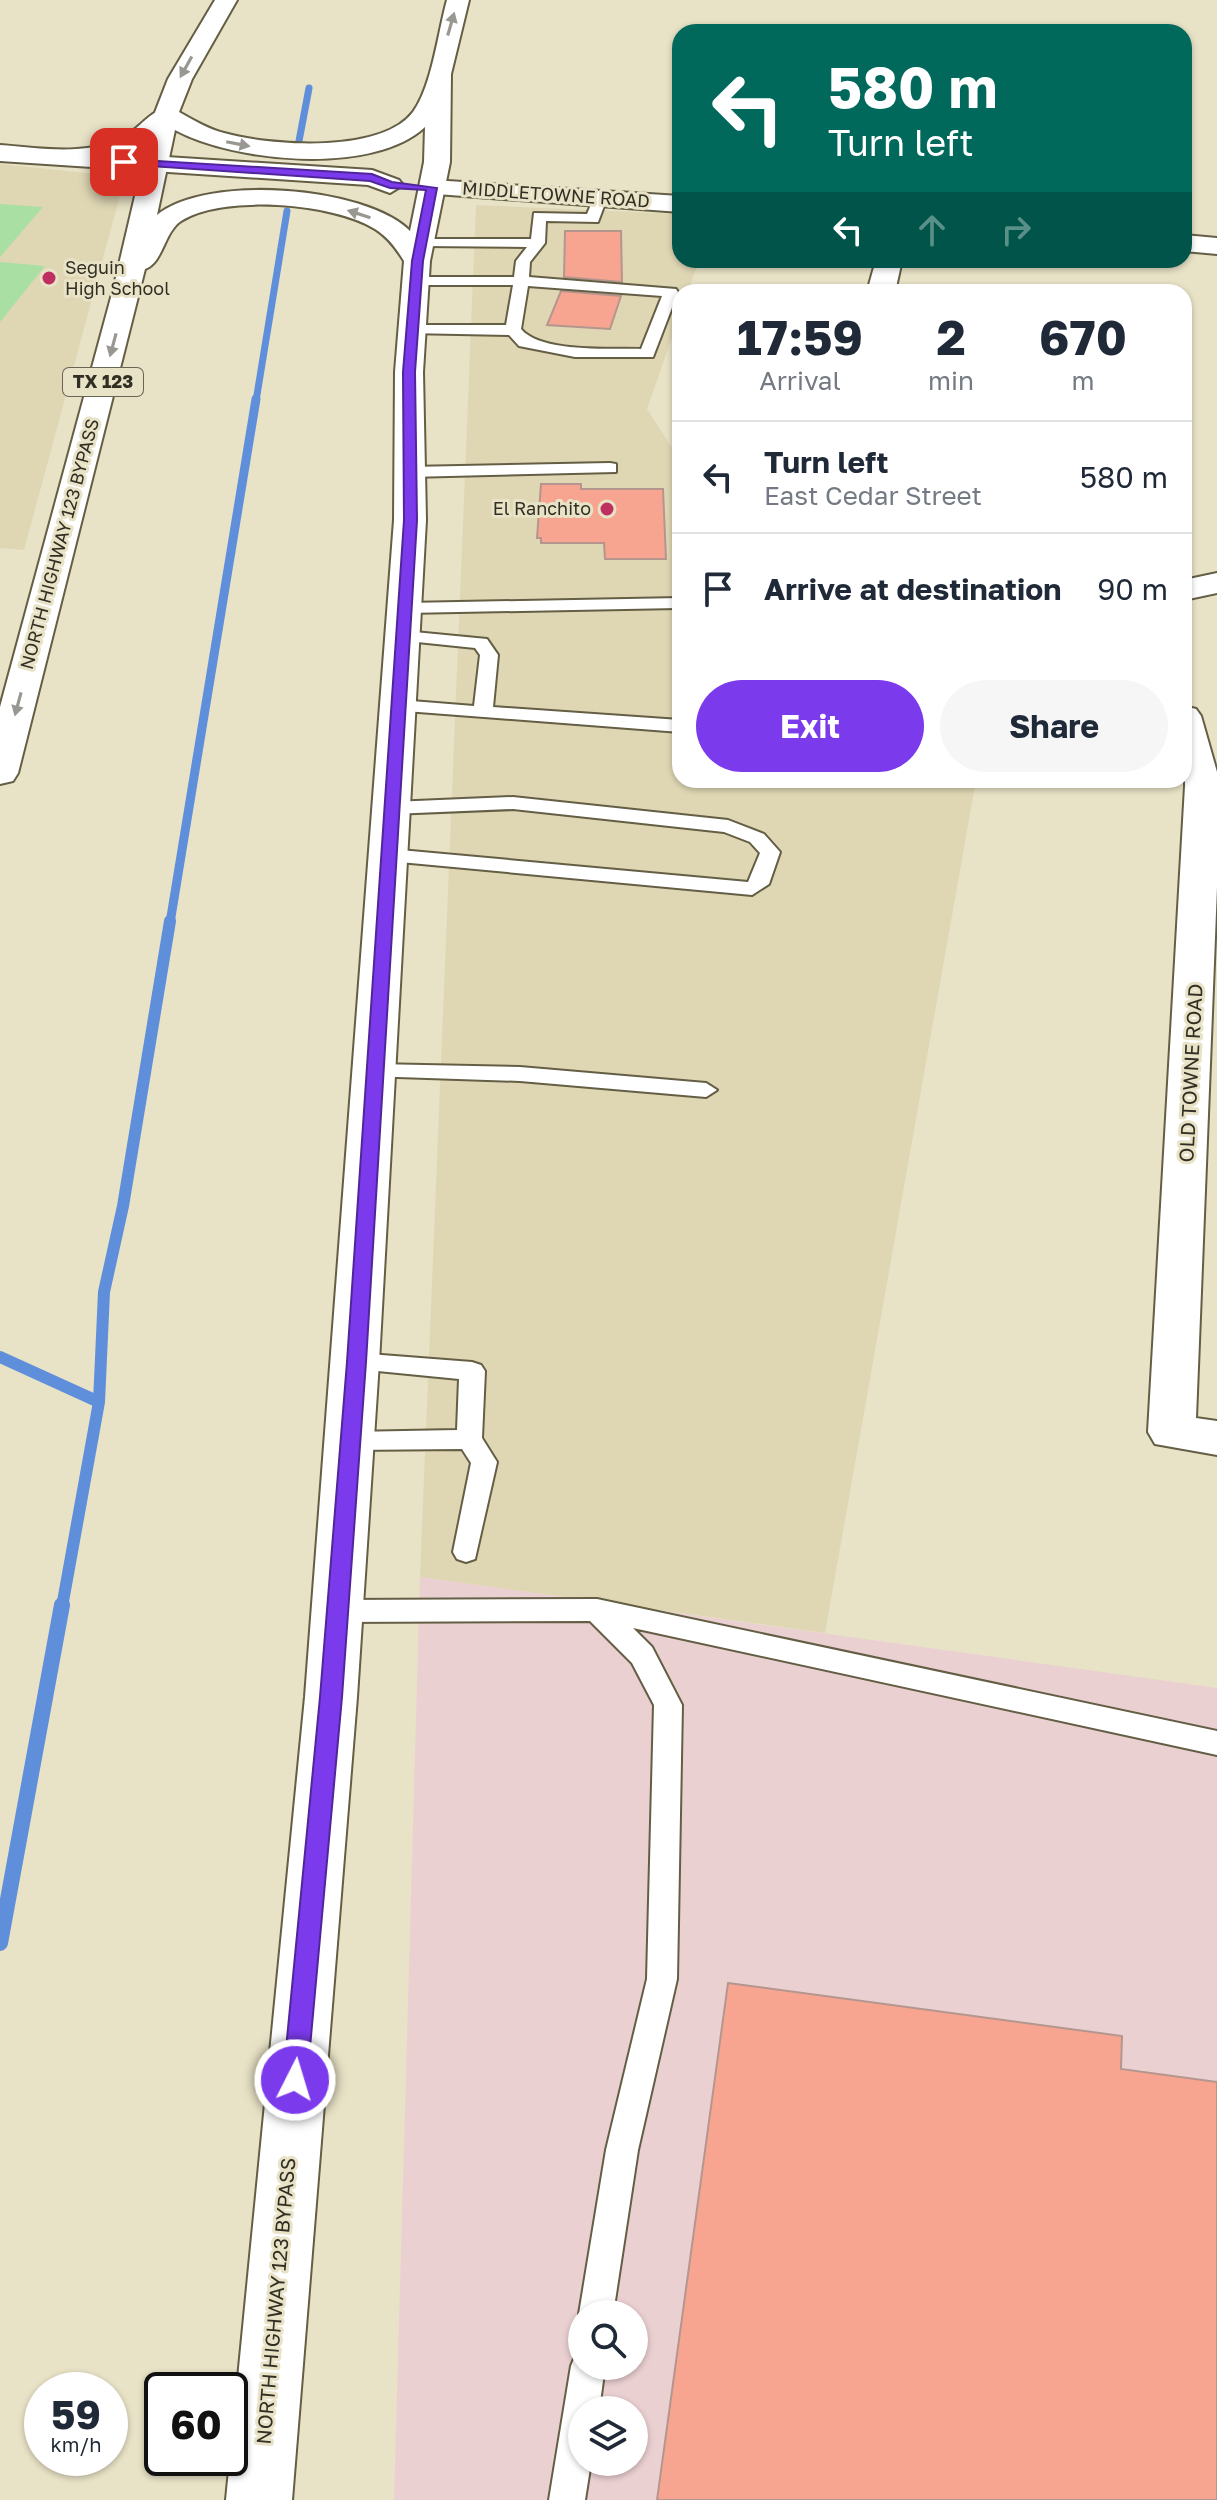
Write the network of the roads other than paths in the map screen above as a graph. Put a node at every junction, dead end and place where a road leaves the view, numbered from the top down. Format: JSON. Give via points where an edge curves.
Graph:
{"nodes":[{"id":1,"x":226,"y":0,"type":"edge"},
{"id":2,"x":458,"y":0,"type":"edge"},
{"id":3,"x":437,"y":87,"type":"junction"},
{"id":4,"x":166,"y":115,"type":"junction"},
{"id":5,"x":0,"y":153,"type":"edge"},
{"id":6,"x":66,"y":158,"type":"junction"},
{"id":7,"x":154,"y":165,"type":"junction"},
{"id":8,"x":411,"y":186,"type":"junction"},
{"id":9,"x":600,"y":198,"type":"junction"},
{"id":10,"x":672,"y":203,"type":"edge"},
{"id":11,"x":538,"y":243,"type":"junction"},
{"id":12,"x":1192,"y":244,"type":"edge"},
{"id":13,"x":1217,"y":246,"type":"edge"},
{"id":14,"x":418,"y":261,"type":"junction"},
{"id":15,"x":521,"y":281,"type":"junction"},
{"id":16,"x":127,"y":290,"type":"junction"},
{"id":17,"x":412,"y":330,"type":"junction"},
{"id":18,"x":513,"y":330,"type":"junction"},
{"id":19,"x":610,"y":468,"type":"dead end"},
{"id":20,"x":409,"y":472,"type":"junction"},
{"id":21,"x":1217,"y":583,"type":"edge"},
{"id":22,"x":1192,"y":588,"type":"edge"},
{"id":23,"x":672,"y":603,"type":"edge"},
{"id":24,"x":405,"y":622,"type":"junction"},
{"id":25,"x":399,"y":706,"type":"junction"},
{"id":26,"x":483,"y":712,"type":"junction"},
{"id":27,"x":672,"y":725,"type":"edge"},
{"id":28,"x":1192,"y":738,"type":"edge"},
{"id":29,"x":0,"y":773,"type":"edge"},
{"id":30,"x":1210,"y":787,"type":"edge"},
{"id":31,"x":392,"y":808,"type":"junction"},
{"id":32,"x":389,"y":855,"type":"junction"},
{"id":33,"x":1204,"y":1066,"type":"edge"},
{"id":34,"x":375,"y":1071,"type":"junction"},
{"id":35,"x":706,"y":1090,"type":"dead end"},
{"id":36,"x":356,"y":1362,"type":"junction"},
{"id":37,"x":1217,"y":1438,"type":"edge"},
{"id":38,"x":469,"y":1439,"type":"junction"},
{"id":39,"x":350,"y":1441,"type":"junction"},
{"id":40,"x":466,"y":1552,"type":"dead end"},
{"id":41,"x":597,"y":1610,"type":"junction"},
{"id":42,"x":338,"y":1611,"type":"junction"},
{"id":43,"x":1217,"y":1743,"type":"edge"},
{"id":44,"x":598,"y":2300,"type":"edge"},
{"id":45,"x":586,"y":2380,"type":"edge"},
{"id":46,"x":259,"y":2500,"type":"edge"},
{"id":47,"x":567,"y":2500,"type":"edge"}],
"edges":[{"from":1,"to":4,"type":"main road","name":"NORTH HIGHWAY 123 BYPASS","number":"TX 123","one_way":true,"via":[[180,79]]},
{"from":3,"to":2,"type":"main road","name":"NORTH HIGHWAY 123 BYPASS","one_way":true},
{"from":4,"to":3,"type":"main road","one_way":true,"via":[[215,139],[245,146],[342,148],[411,128]]},
{"from":3,"to":8,"type":"main road","name":"NORTH HIGHWAY 123 BYPASS","via":[[440,119]]},
{"from":4,"to":6,"type":"main road","via":[[121,148]]},
{"from":4,"to":7,"type":"main road","name":"NORTH HIGHWAY 123 BYPASS","number":"TX 123"},
{"from":5,"to":6,"type":"main road"},
{"from":6,"to":7,"type":"main road","name":"MIDDLETOWNE ROAD"},
{"from":7,"to":8,"type":"main road","name":"MIDDLETOWNE ROAD","via":[[363,190]]},
{"from":7,"to":16,"type":"main road","name":"NORTH HIGHWAY 123 BYPASS","number":"TX 123"},
{"from":8,"to":9,"type":"main road","name":"MIDDLETOWNE ROAD"},
{"from":8,"to":14,"type":"main road","name":"NORTH HIGHWAY 123 BYPASS"},
{"from":9,"to":10,"type":"main road","name":"MIDDLETOWNE ROAD"},
{"from":9,"to":11,"type":"lane","via":[[593,219],[539,216]]},
{"from":11,"to":14,"type":"lane"},
{"from":11,"to":15,"type":"lane","via":[[523,261]]},
{"from":12,"to":13,"type":"main road"},
{"from":14,"to":15,"type":"lane"},
{"from":14,"to":16,"type":"main road","one_way":true,"via":[[396,231],[359,212],[290,201],[223,201],[196,205],[166,220]]},
{"from":14,"to":17,"type":"main road","name":"NORTH HIGHWAY 123 BYPASS"},
{"from":15,"to":18,"type":"lane"},
{"from":15,"to":18,"type":"lane","via":[[671,292],[647,354],[549,348],[524,343]]},
{"from":16,"to":29,"type":"main road","name":"NORTH HIGHWAY 123 BYPASS","number":"TX 123","one_way":true},
{"from":17,"to":18,"type":"lane"},
{"from":17,"to":20,"type":"main road","name":"NORTH HIGHWAY 123 BYPASS"},
{"from":19,"to":20,"type":"lane"},
{"from":20,"to":24,"type":"main road","name":"NORTH HIGHWAY 123 BYPASS"},
{"from":21,"to":22,"type":"main road"},
{"from":23,"to":24,"type":"lane"},
{"from":24,"to":25,"type":"main road","name":"NORTH HIGHWAY 123 BYPASS"},
{"from":24,"to":26,"type":"lane","via":[[481,643],[489,655]]},
{"from":25,"to":26,"type":"lane"},
{"from":25,"to":31,"type":"main road","name":"NORTH HIGHWAY 123 BYPASS"},
{"from":26,"to":27,"type":"lane"},
{"from":28,"to":30,"type":"main road","name":"OLD TOWNE ROAD"},
{"from":30,"to":33,"type":"main road","name":"OLD TOWNE ROAD"},
{"from":31,"to":32,"type":"main road","name":"NORTH HIGHWAY 123 BYPASS"},
{"from":31,"to":32,"type":"lane","via":[[513,803],[728,826],[757,838],[770,852],[759,884],[752,889]]},
{"from":32,"to":34,"type":"main road","name":"NORTH HIGHWAY 123 BYPASS"},
{"from":33,"to":37,"type":"main road","name":"OLD TOWNE ROAD","via":[[1172,1432]]},
{"from":34,"to":35,"type":"lane","via":[[520,1074]]},
{"from":34,"to":36,"type":"main road","name":"NORTH HIGHWAY 123 BYPASS"},
{"from":36,"to":38,"type":"lane","via":[[472,1371]]},
{"from":36,"to":39,"type":"main road","name":"NORTH HIGHWAY 123 BYPASS"},
{"from":38,"to":39,"type":"lane"},
{"from":38,"to":40,"type":"lane","via":[[484,1462]]},
{"from":39,"to":42,"type":"main road","name":"NORTH HIGHWAY 123 BYPASS"},
{"from":41,"to":42,"type":"lane"},
{"from":41,"to":43,"type":"lane"},
{"from":41,"to":44,"type":"lane","via":[[642,1655],[668,1705],[662,1979],[622,2150]]},
{"from":42,"to":46,"type":"main road","name":"NORTH HIGHWAY 123 BYPASS"},
{"from":45,"to":47,"type":"lane"}]}
